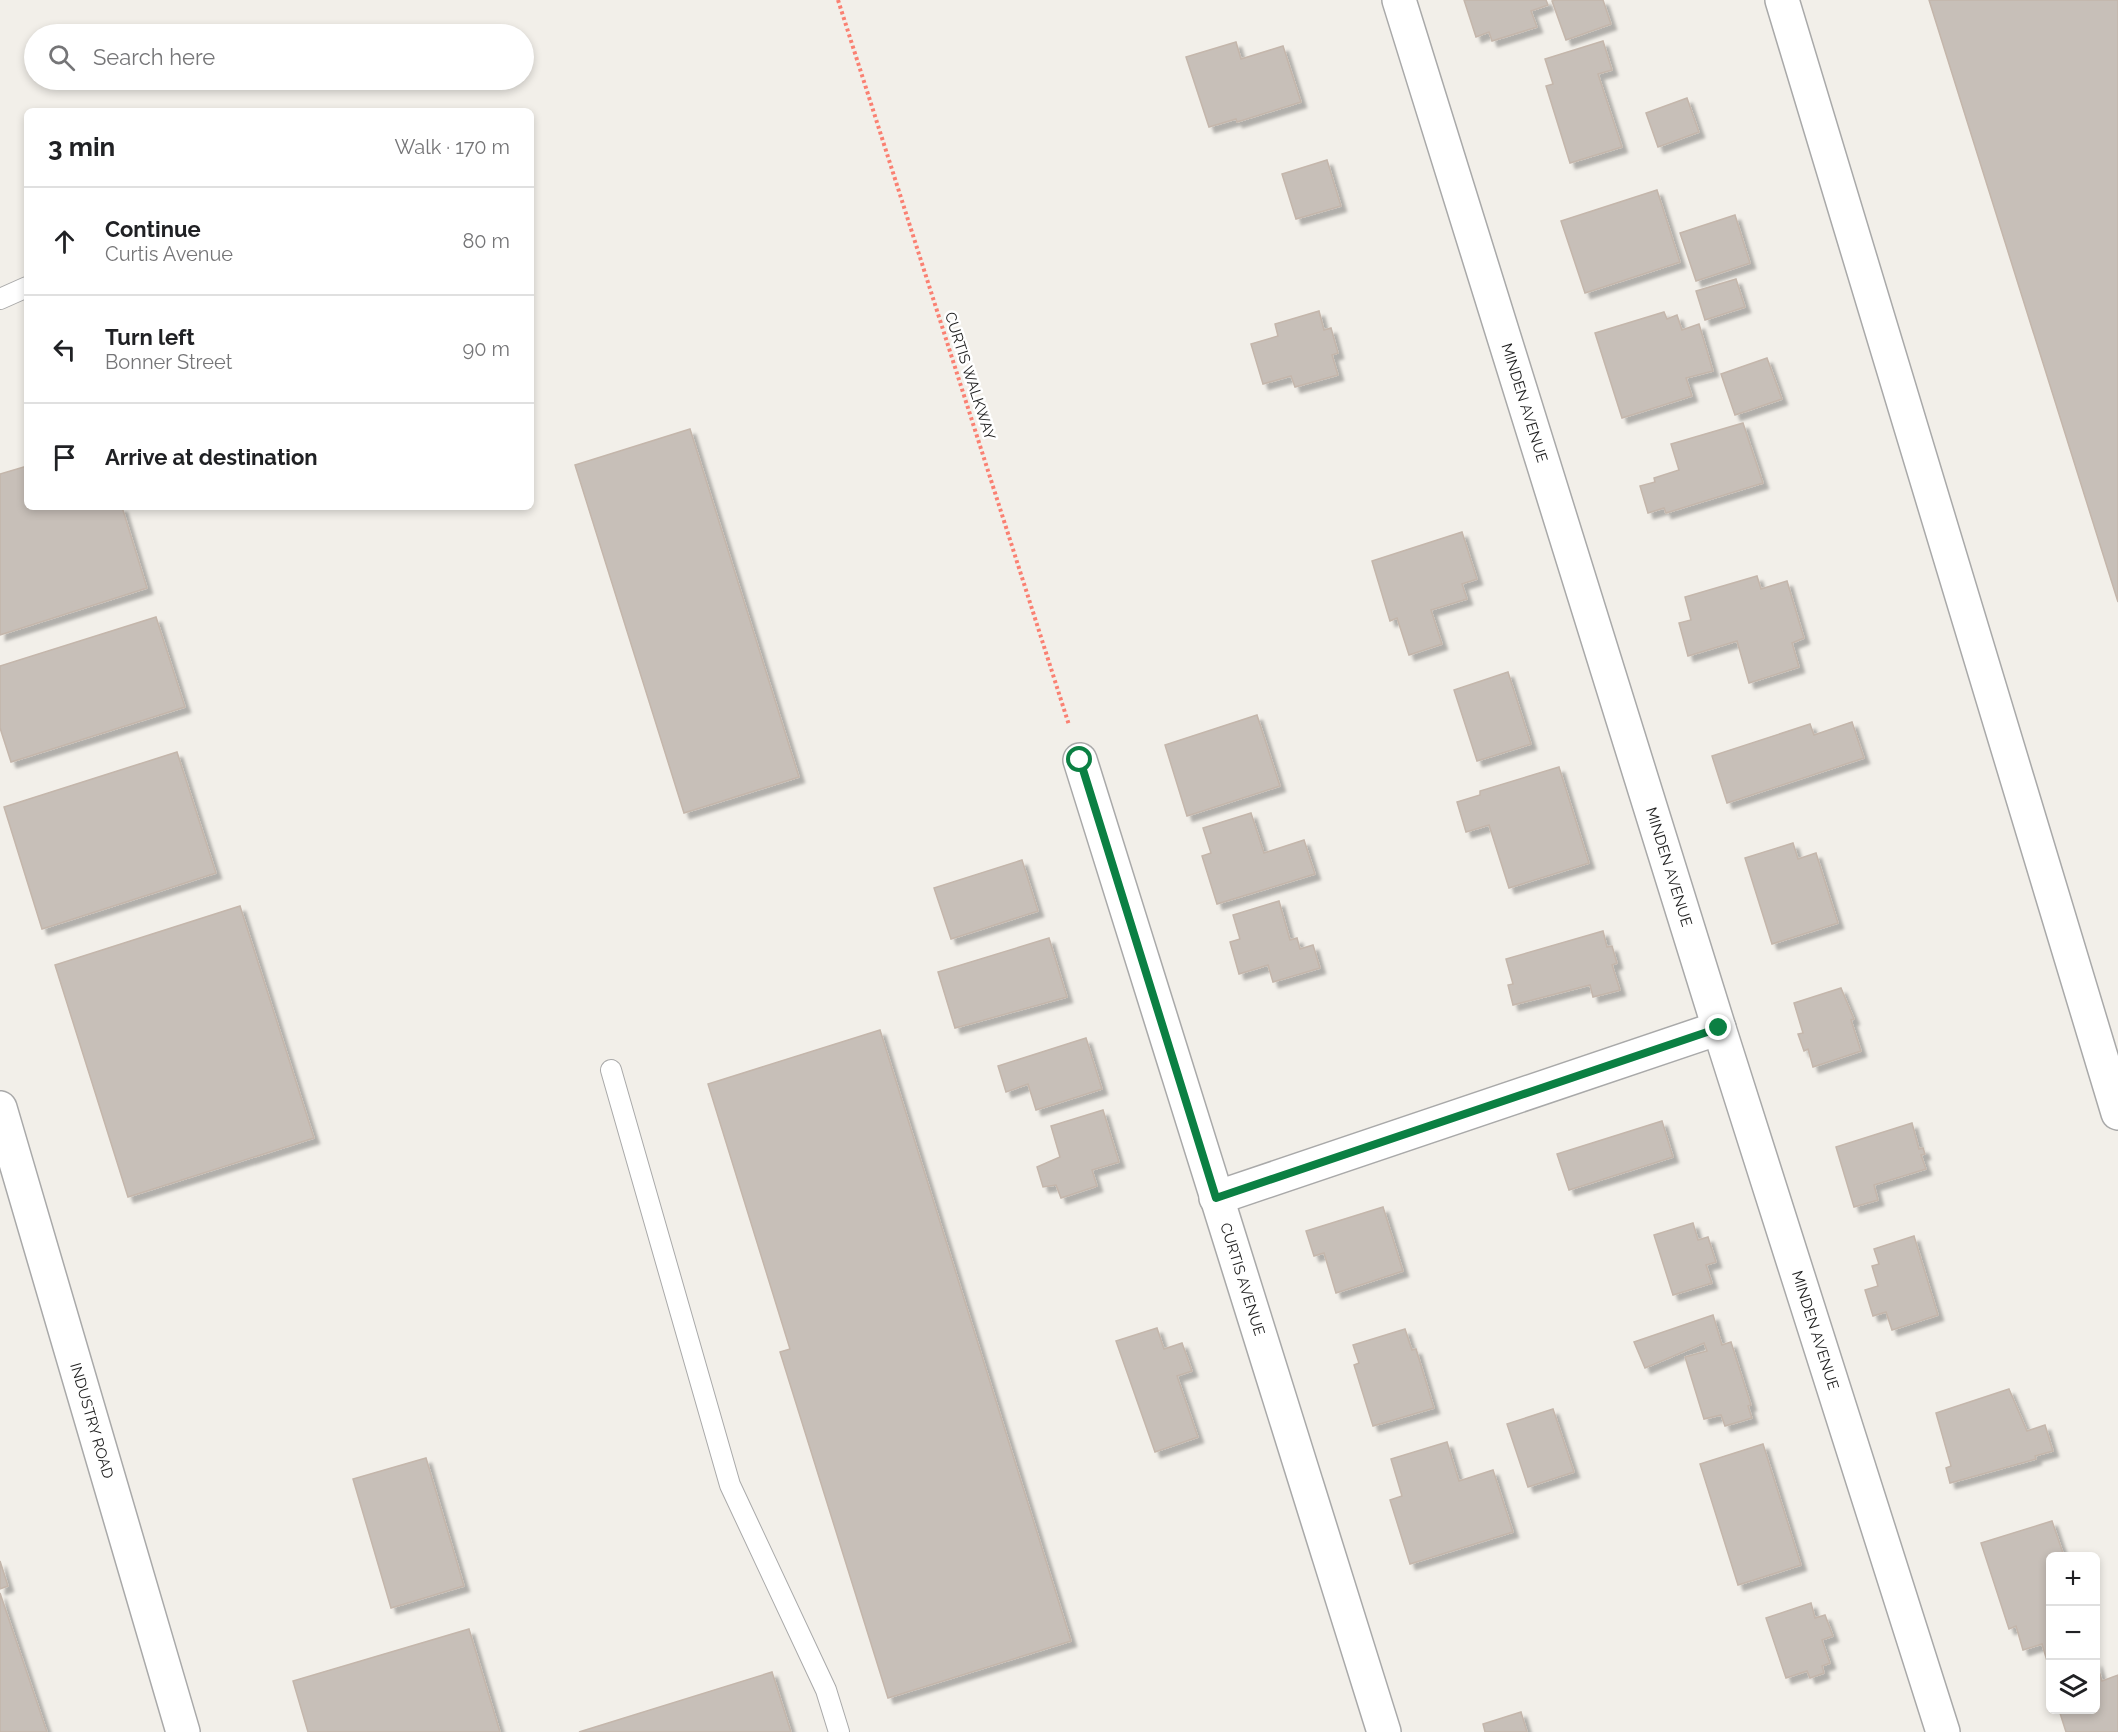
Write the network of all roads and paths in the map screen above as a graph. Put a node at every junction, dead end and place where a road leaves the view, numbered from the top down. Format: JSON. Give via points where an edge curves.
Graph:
{"nodes":[{"id":1,"x":838,"y":0,"type":"edge"},
{"id":2,"x":1399,"y":0,"type":"edge"},
{"id":3,"x":1782,"y":0,"type":"edge"},
{"id":4,"x":24,"y":288,"type":"edge"},
{"id":5,"x":0,"y":299,"type":"edge"},
{"id":6,"x":1080,"y":760,"type":"joint"},
{"id":7,"x":1719,"y":1028,"type":"junction"},
{"id":8,"x":611,"y":1070,"type":"dead end"},
{"id":9,"x":0,"y":1108,"type":"edge"},
{"id":10,"x":2118,"y":1113,"type":"edge"},
{"id":11,"x":1216,"y":1198,"type":"junction"},
{"id":12,"x":183,"y":1732,"type":"edge"},
{"id":13,"x":839,"y":1732,"type":"edge"},
{"id":14,"x":1384,"y":1732,"type":"edge"},
{"id":15,"x":1943,"y":1732,"type":"edge"}],
"edges":[{"from":1,"to":6,"type":"path","name":"CURTIS WALKWAY"},
{"from":2,"to":7,"type":"street","name":"MINDEN AVENUE"},
{"from":3,"to":10,"type":"street"},
{"from":4,"to":5,"type":"lane"},
{"from":6,"to":11,"type":"street","name":"CURTIS AVENUE"},
{"from":7,"to":11,"type":"street"},
{"from":7,"to":15,"type":"street","name":"MINDEN AVENUE"},
{"from":8,"to":13,"type":"lane","via":[[730,1485],[826,1690]]},
{"from":9,"to":12,"type":"street","name":"INDUSTRY ROAD"},
{"from":11,"to":14,"type":"street","name":"CURTIS AVENUE"}]}
